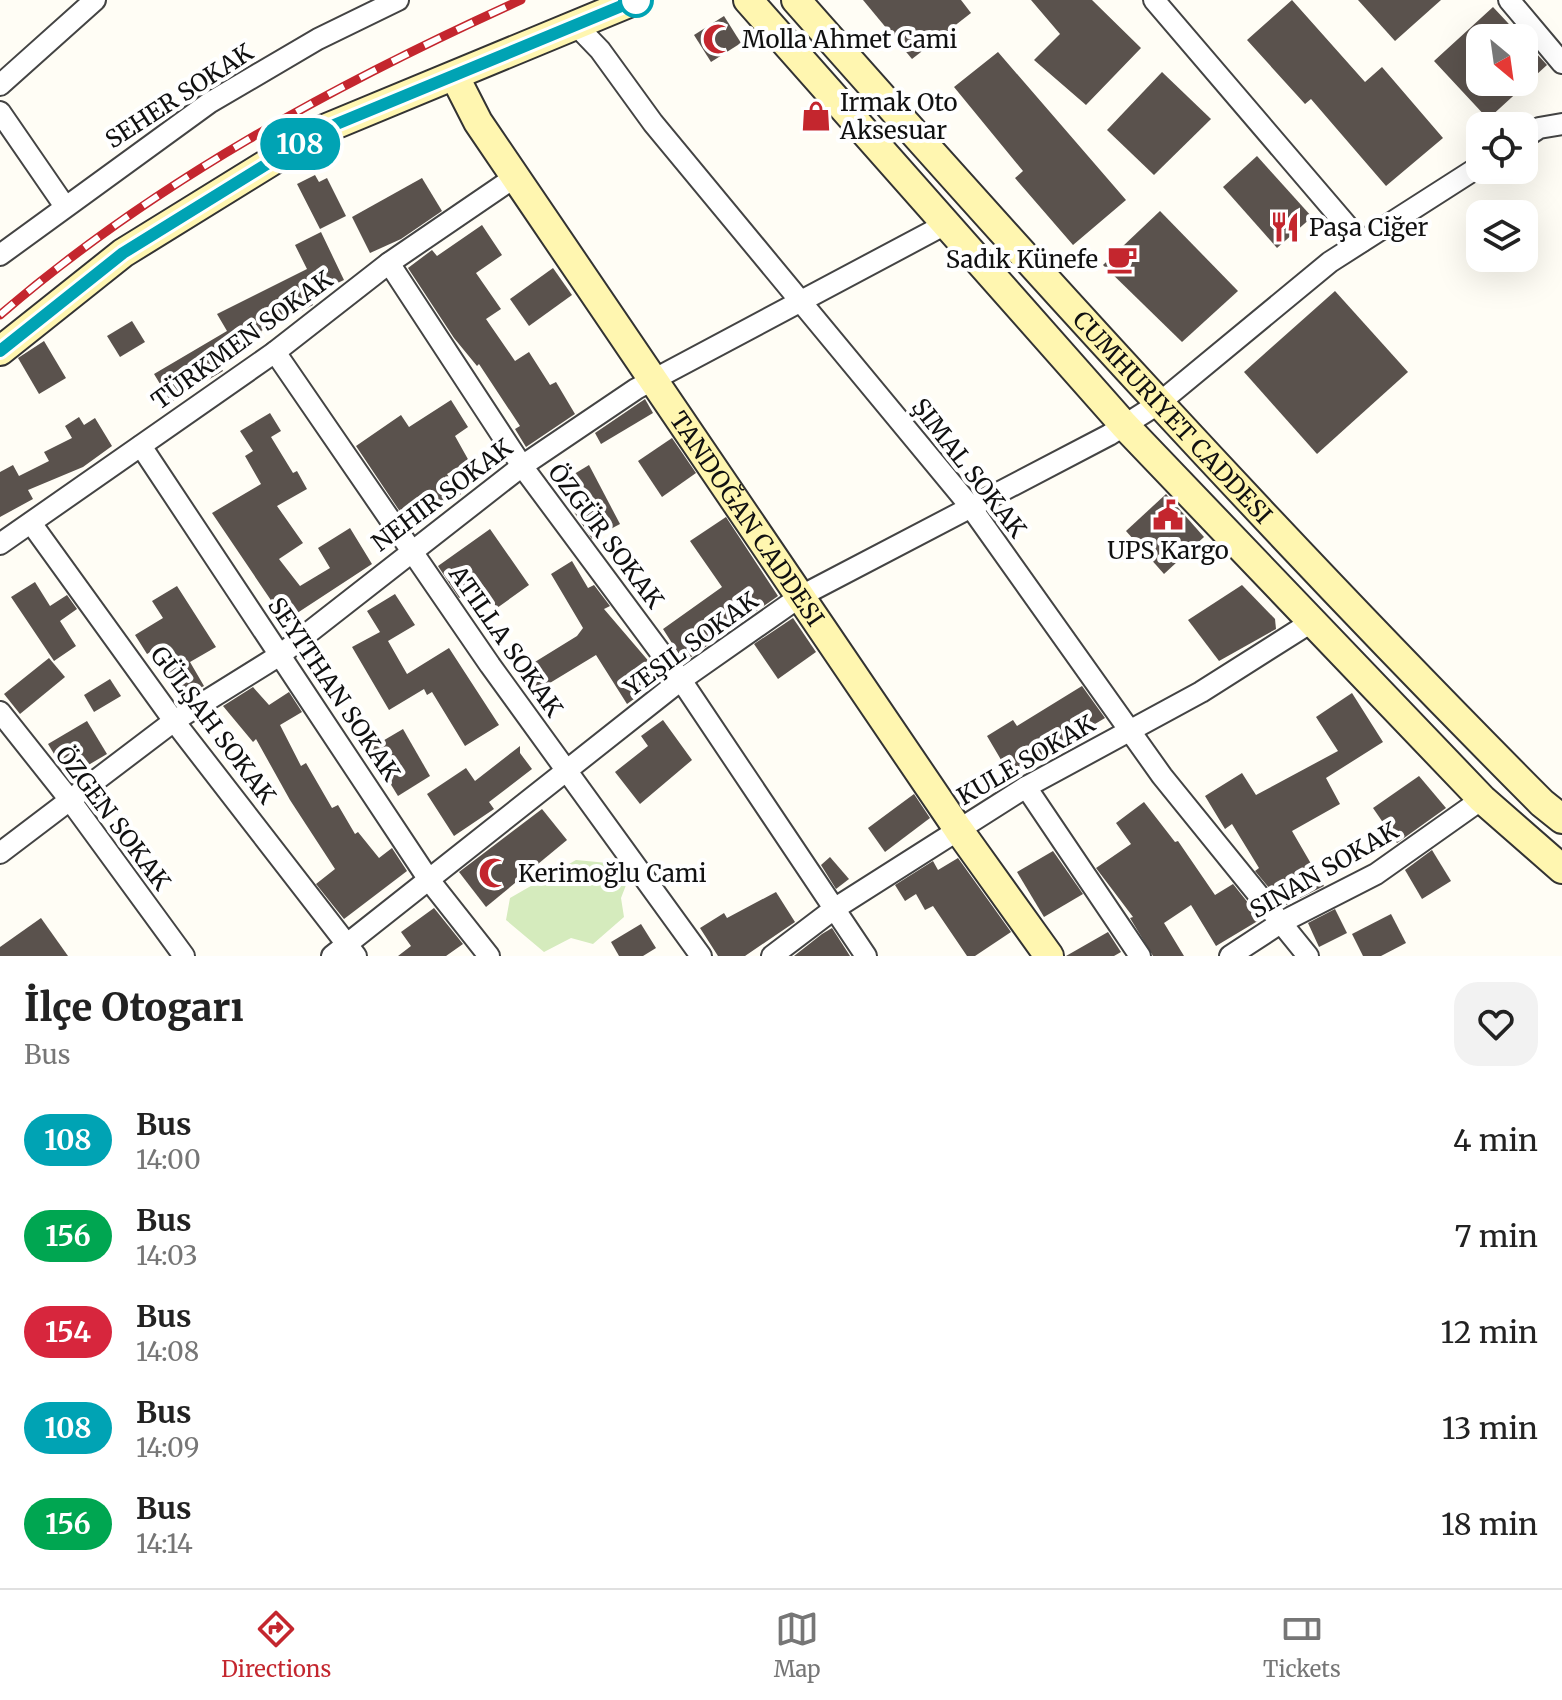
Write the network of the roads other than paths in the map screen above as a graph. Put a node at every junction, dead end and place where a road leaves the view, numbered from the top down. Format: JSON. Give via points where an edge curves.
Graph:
{"nodes":[{"id":1,"x":95,"y":0,"type":"edge"},
{"id":2,"x":398,"y":0,"type":"edge"},
{"id":3,"x":636,"y":0,"type":"edge"},
{"id":4,"x":748,"y":0,"type":"edge"},
{"id":5,"x":796,"y":0,"type":"edge"},
{"id":6,"x":1154,"y":0,"type":"edge"},
{"id":7,"x":1509,"y":0,"type":"edge"},
{"id":8,"x":574,"y":23,"type":"junction"},
{"id":9,"x":1562,"y":63,"type":"edge"},
{"id":10,"x":455,"y":77,"type":"junction"},
{"id":11,"x":0,"y":85,"type":"edge"},
{"id":12,"x":0,"y":112,"type":"edge"},
{"id":13,"x":1562,"y":124,"type":"edge"},
{"id":14,"x":1538,"y":129,"type":"edge"},
{"id":15,"x":1466,"y":175,"type":"edge"},
{"id":16,"x":515,"y":177,"type":"junction"},
{"id":17,"x":64,"y":205,"type":"junction"},
{"id":18,"x":944,"y":225,"type":"junction"},
{"id":19,"x":1361,"y":242,"type":"junction"},
{"id":20,"x":0,"y":255,"type":"edge"},
{"id":21,"x":389,"y":263,"type":"junction"},
{"id":22,"x":803,"y":302,"type":"junction"},
{"id":23,"x":0,"y":351,"type":"edge"},
{"id":24,"x":275,"y":352,"type":"junction"},
{"id":25,"x":654,"y":381,"type":"junction"},
{"id":26,"x":1158,"y":404,"type":"junction"},
{"id":27,"x":1124,"y":425,"type":"junction"},
{"id":28,"x":141,"y":446,"type":"junction"},
{"id":29,"x":522,"y":466,"type":"junction"},
{"id":30,"x":970,"y":506,"type":"junction"},
{"id":31,"x":31,"y":523,"type":"junction"},
{"id":32,"x":0,"y":544,"type":"edge"},
{"id":33,"x":411,"y":550,"type":"junction"},
{"id":34,"x":801,"y":596,"type":"junction"},
{"id":35,"x":1313,"y":621,"type":"junction"},
{"id":36,"x":280,"y":655,"type":"junction"},
{"id":37,"x":681,"y":680,"type":"junction"},
{"id":38,"x":0,"y":712,"type":"edge"},
{"id":39,"x":174,"y":721,"type":"junction"},
{"id":40,"x":1129,"y":731,"type":"junction"},
{"id":41,"x":568,"y":772,"type":"junction"},
{"id":42,"x":1026,"y":787,"type":"junction"},
{"id":43,"x":1482,"y":799,"type":"junction"},
{"id":44,"x":70,"y":800,"type":"junction"},
{"id":45,"x":1562,"y":819,"type":"edge"},
{"id":46,"x":958,"y":829,"type":"junction"},
{"id":47,"x":0,"y":853,"type":"edge"},
{"id":48,"x":1562,"y":869,"type":"edge"},
{"id":49,"x":429,"y":880,"type":"junction"},
{"id":50,"x":834,"y":909,"type":"junction"},
{"id":51,"x":1282,"y":922,"type":"junction"},
{"id":52,"x":345,"y":952,"type":"edge"},
{"id":53,"x":184,"y":956,"type":"edge"},
{"id":54,"x":489,"y":956,"type":"edge"},
{"id":55,"x":701,"y":956,"type":"edge"},
{"id":56,"x":772,"y":956,"type":"edge"},
{"id":57,"x":866,"y":956,"type":"edge"},
{"id":58,"x":1049,"y":956,"type":"edge"},
{"id":59,"x":1140,"y":956,"type":"edge"},
{"id":60,"x":1230,"y":956,"type":"edge"},
{"id":61,"x":1308,"y":956,"type":"edge"}],
"edges":[{"from":1,"to":11,"type":"street"},
{"from":2,"to":17,"type":"street","name":"SEHER SOKAK","via":[[318,39],[209,103]]},
{"from":3,"to":8,"type":"main road"},
{"from":4,"to":18,"type":"main road"},
{"from":5,"to":26,"type":"main road","name":"CUMHURIYET CADDESI"},
{"from":6,"to":19,"type":"street"},
{"from":7,"to":9,"type":"street"},
{"from":8,"to":10,"type":"main road"},
{"from":8,"to":22,"type":"street","name":"ŞIMAL SOKAK"},
{"from":10,"to":16,"type":"main road","name":"TANDOĞAN CADDESI"},
{"from":10,"to":23,"type":"main road","via":[[322,130],[123,253]]},
{"from":12,"to":17,"type":"street"},
{"from":13,"to":14,"type":"street"},
{"from":15,"to":19,"type":"street","name":"YEŞIL SOKAK"},
{"from":16,"to":21,"type":"street","name":"TÜRKMEN SOKAK"},
{"from":16,"to":25,"type":"main road","name":"TANDOĞAN CADDESI"},
{"from":17,"to":20,"type":"street","name":"SEHER SOKAK"},
{"from":18,"to":22,"type":"street","name":"NEHIR SOKAK"},
{"from":18,"to":27,"type":"main road"},
{"from":19,"to":26,"type":"street","name":"YEŞIL SOKAK"},
{"from":21,"to":24,"type":"street","name":"TÜRKMEN SOKAK"},
{"from":21,"to":29,"type":"street","name":"ÖZGÜR SOKAK"},
{"from":22,"to":25,"type":"street","name":"NEHIR SOKAK"},
{"from":22,"to":30,"type":"street","name":"ŞIMAL SOKAK"},
{"from":24,"to":28,"type":"street","name":"TÜRKMEN SOKAK"},
{"from":24,"to":33,"type":"street","name":"ATILLA SOKAK"},
{"from":25,"to":29,"type":"street","name":"NEHIR SOKAK"},
{"from":25,"to":34,"type":"main road","name":"TANDOĞAN CADDESI"},
{"from":26,"to":27,"type":"street","name":"YEŞIL SOKAK"},
{"from":26,"to":45,"type":"main road","name":"CUMHURIYET CADDESI","via":[[1341,598]]},
{"from":27,"to":30,"type":"street","name":"YEŞIL SOKAK"},
{"from":27,"to":35,"type":"main road"},
{"from":28,"to":31,"type":"street","name":"TÜRKMEN SOKAK"},
{"from":28,"to":36,"type":"street","name":"SEYITHAN SOKAK"},
{"from":29,"to":33,"type":"street","name":"NEHIR SOKAK"},
{"from":29,"to":37,"type":"street","name":"ÖZGÜR SOKAK"},
{"from":30,"to":34,"type":"street","name":"YEŞIL SOKAK"},
{"from":30,"to":40,"type":"street","name":"ŞIMAL SOKAK"},
{"from":31,"to":32,"type":"street","name":"TÜRKMEN SOKAK"},
{"from":31,"to":39,"type":"street","name":"GÜLŞAH SOKAK"},
{"from":33,"to":36,"type":"street","name":"NEHIR SOKAK"},
{"from":33,"to":41,"type":"street","name":"ATILLA SOKAK"},
{"from":34,"to":37,"type":"street","name":"YEŞIL SOKAK"},
{"from":34,"to":46,"type":"main road","name":"TANDOĞAN CADDESI"},
{"from":35,"to":40,"type":"street","name":"KULE SOKAK"},
{"from":35,"to":43,"type":"main road"},
{"from":36,"to":39,"type":"street","name":"NEHIR SOKAK"},
{"from":36,"to":49,"type":"street","name":"SEYITHAN SOKAK"},
{"from":37,"to":41,"type":"street","name":"YEŞIL SOKAK"},
{"from":37,"to":50,"type":"street","name":"ÖZGÜR SOKAK"},
{"from":38,"to":44,"type":"street","name":"ÖZGEN SOKAK"},
{"from":39,"to":44,"type":"street","name":"NEHIR SOKAK"},
{"from":39,"to":52,"type":"street","name":"GÜLŞAH SOKAK"},
{"from":40,"to":42,"type":"street","name":"KULE SOKAK"},
{"from":40,"to":51,"type":"street","name":"ŞIMAL SOKAK"},
{"from":41,"to":49,"type":"street","name":"YEŞIL SOKAK"},
{"from":41,"to":55,"type":"street","name":"ATILLA SOKAK"},
{"from":42,"to":46,"type":"street","name":"KULE SOKAK"},
{"from":42,"to":59,"type":"street"},
{"from":43,"to":48,"type":"main road"},
{"from":43,"to":51,"type":"street","name":"SINAN SOKAK","via":[[1376,874]]},
{"from":44,"to":47,"type":"street","name":"NEHIR SOKAK"},
{"from":44,"to":53,"type":"street","name":"ÖZGEN SOKAK"},
{"from":46,"to":50,"type":"street","name":"KULE SOKAK"},
{"from":46,"to":58,"type":"main road","name":"TANDOĞAN CADDESI"},
{"from":49,"to":52,"type":"street","name":"YEŞIL SOKAK"},
{"from":49,"to":54,"type":"street","name":"SEYITHAN SOKAK"},
{"from":50,"to":56,"type":"street","name":"KULE SOKAK"},
{"from":50,"to":57,"type":"street","name":"ÖZGÜR SOKAK"},
{"from":51,"to":60,"type":"street","name":"SINAN SOKAK"},
{"from":51,"to":61,"type":"street","name":"ŞIMAL SOKAK"}]}
